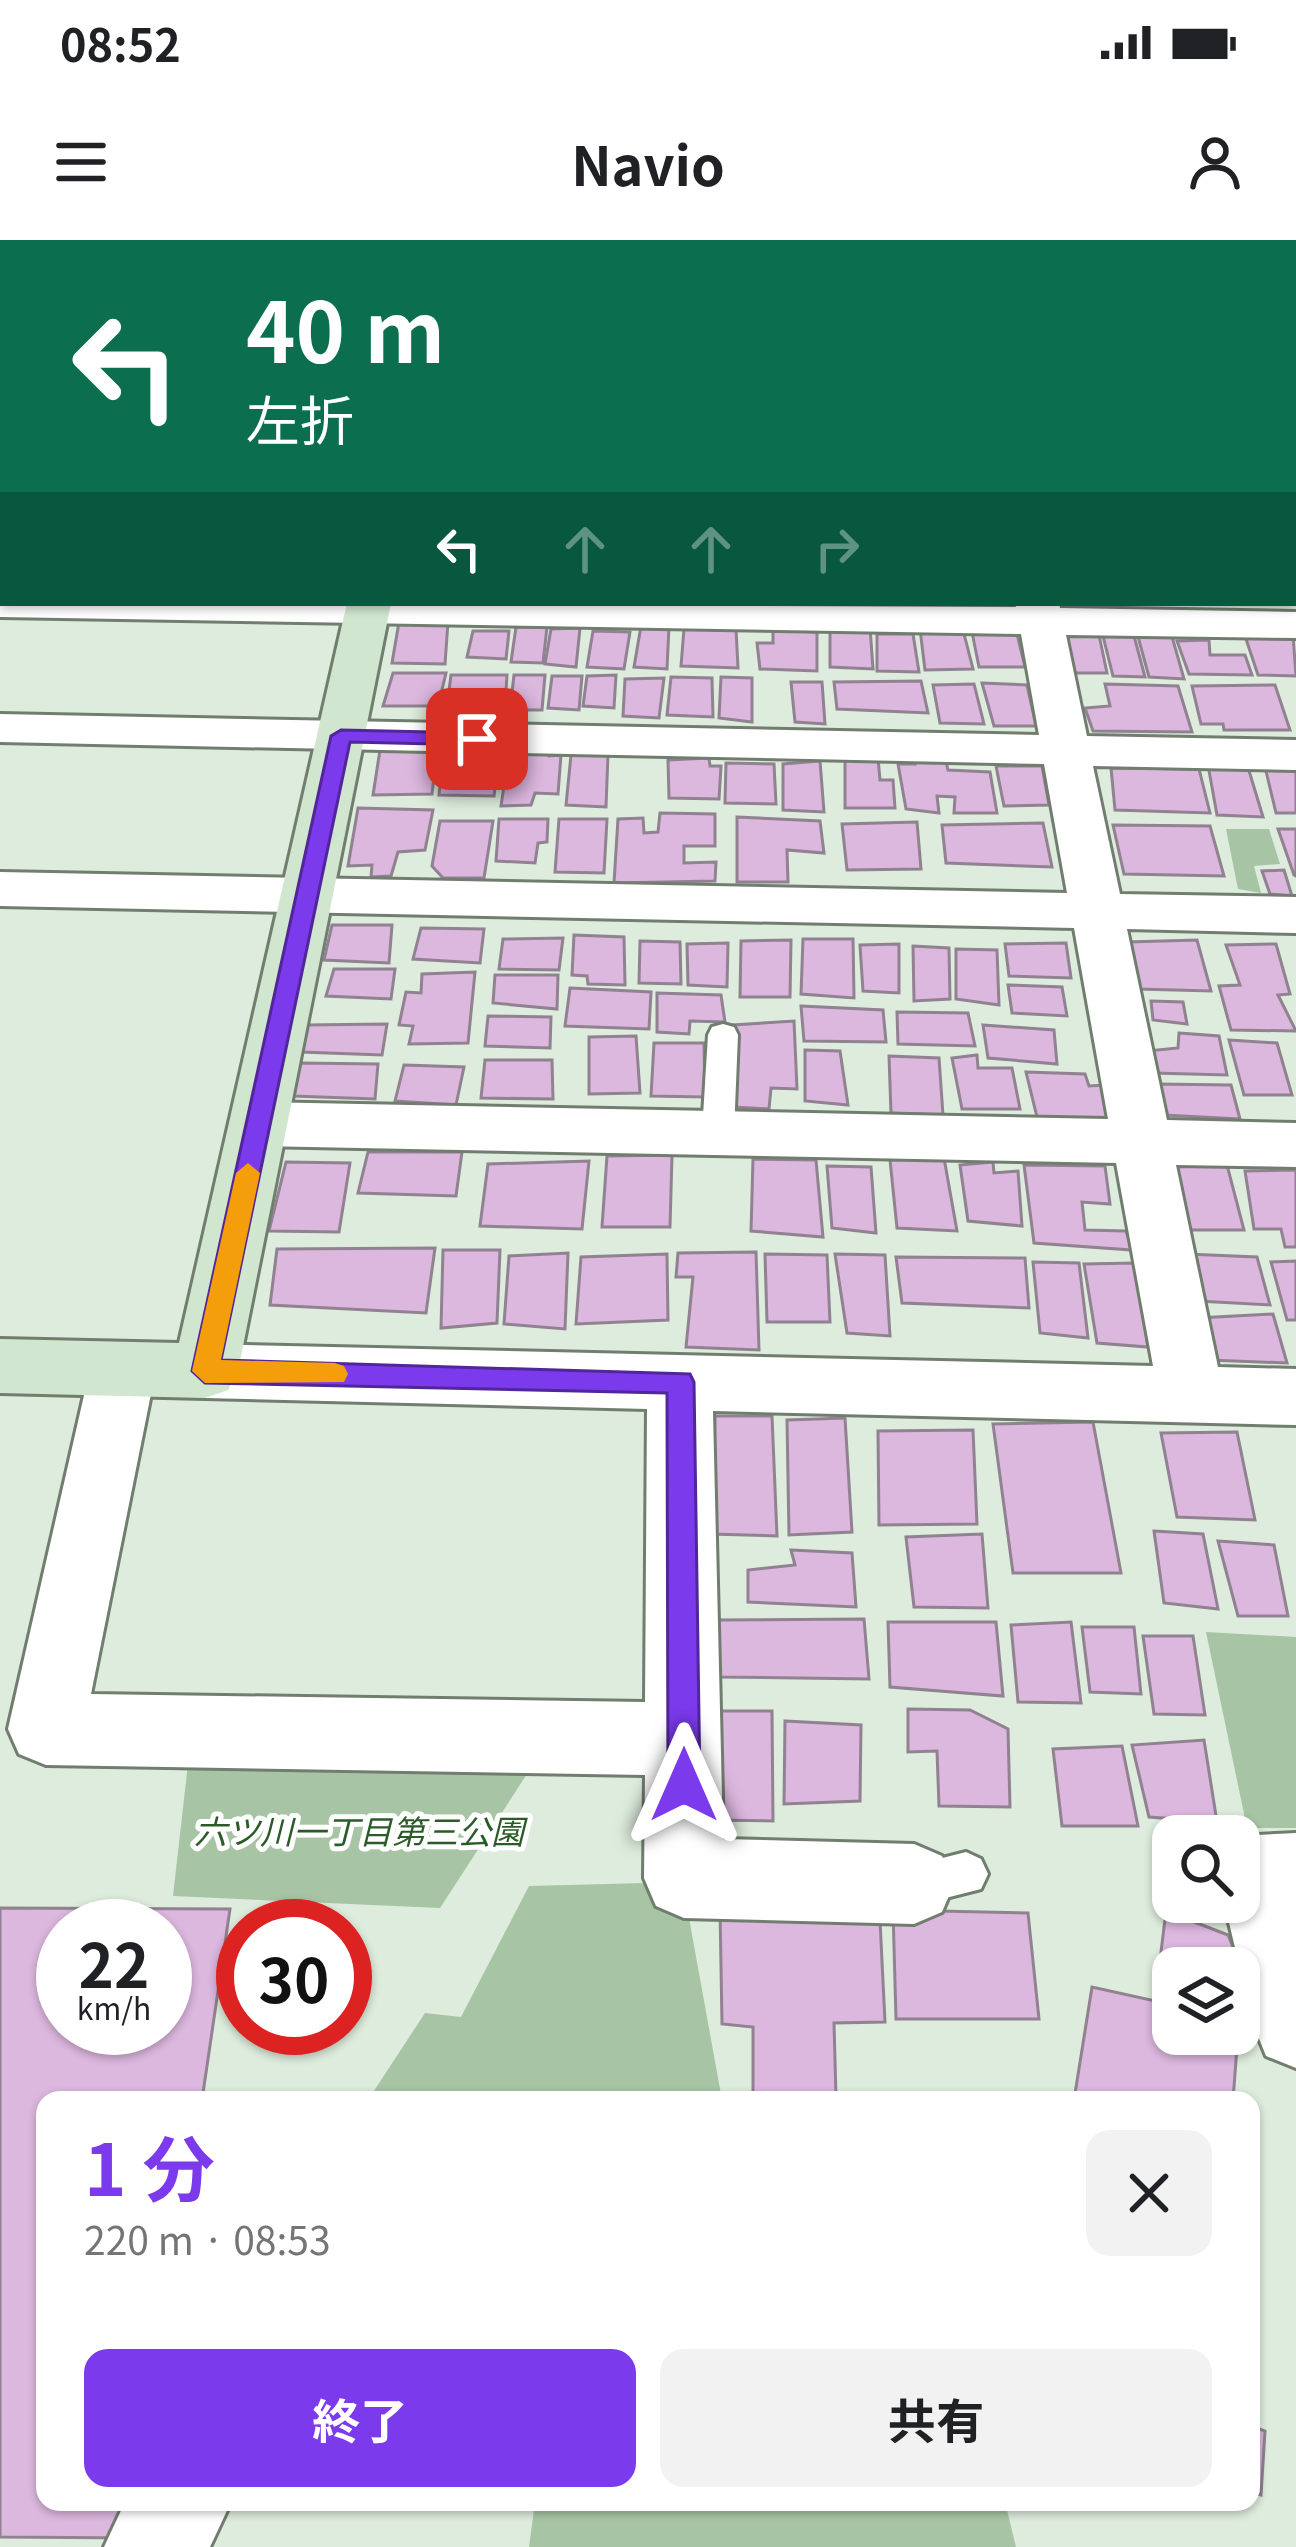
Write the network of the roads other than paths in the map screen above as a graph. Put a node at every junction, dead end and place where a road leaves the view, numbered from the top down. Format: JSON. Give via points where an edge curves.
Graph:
{"nodes":[{"id":1,"x":369,"y":606,"type":"edge"},
{"id":2,"x":1039,"y":612,"type":"edge"},
{"id":3,"x":1296,"y":626,"type":"edge"},
{"id":4,"x":0,"y":728,"type":"edge"},
{"id":5,"x":341,"y":736,"type":"junction"},
{"id":6,"x":1066,"y":752,"type":"junction"},
{"id":7,"x":1296,"y":755,"type":"edge"},
{"id":8,"x":0,"y":889,"type":"edge"},
{"id":9,"x":307,"y":896,"type":"junction"},
{"id":10,"x":1097,"y":910,"type":"junction"},
{"id":11,"x":1296,"y":915,"type":"edge"},
{"id":12,"x":723,"y":1035,"type":"dead end"},
{"id":13,"x":259,"y":1124,"type":"junction"},
{"id":14,"x":718,"y":1132,"type":"junction"},
{"id":15,"x":1141,"y":1141,"type":"junction"},
{"id":16,"x":1296,"y":1145,"type":"edge"},
{"id":17,"x":0,"y":1366,"type":"edge"},
{"id":18,"x":123,"y":1369,"type":"junction"},
{"id":19,"x":205,"y":1371,"type":"junction"},
{"id":20,"x":680,"y":1382,"type":"junction"},
{"id":21,"x":1191,"y":1395,"type":"junction"},
{"id":22,"x":1296,"y":1397,"type":"edge"},
{"id":23,"x":683,"y":1739,"type":"junction"},
{"id":24,"x":1264,"y":1874,"type":"edge"},
{"id":25,"x":940,"y":1879,"type":"dead end"},
{"id":26,"x":1296,"y":2026,"type":"edge"},
{"id":27,"x":177,"y":2511,"type":"edge"},
{"id":28,"x":153,"y":2547,"type":"edge"}],
"edges":[{"from":1,"to":2,"type":"street"},
{"from":1,"to":5,"type":"street"},
{"from":2,"to":3,"type":"street"},
{"from":2,"to":6,"type":"street"},
{"from":4,"to":5,"type":"street"},
{"from":5,"to":6,"type":"street"},
{"from":5,"to":9,"type":"street"},
{"from":6,"to":7,"type":"street"},
{"from":6,"to":10,"type":"street"},
{"from":8,"to":9,"type":"street"},
{"from":9,"to":10,"type":"street"},
{"from":9,"to":13,"type":"street"},
{"from":10,"to":11,"type":"street"},
{"from":10,"to":15,"type":"street"},
{"from":12,"to":14,"type":"lane"},
{"from":13,"to":14,"type":"street"},
{"from":13,"to":19,"type":"street"},
{"from":14,"to":15,"type":"street"},
{"from":15,"to":16,"type":"street"},
{"from":15,"to":21,"type":"street"},
{"from":17,"to":18,"type":"street"},
{"from":18,"to":19,"type":"street"},
{"from":18,"to":23,"type":"street","via":[[46,1729]]},
{"from":19,"to":20,"type":"street"},
{"from":20,"to":21,"type":"street"},
{"from":20,"to":23,"type":"street"},
{"from":21,"to":22,"type":"street"},
{"from":23,"to":25,"type":"street","via":[[684,1878]]},
{"from":24,"to":26,"type":"street"},
{"from":27,"to":28,"type":"street"}]}
